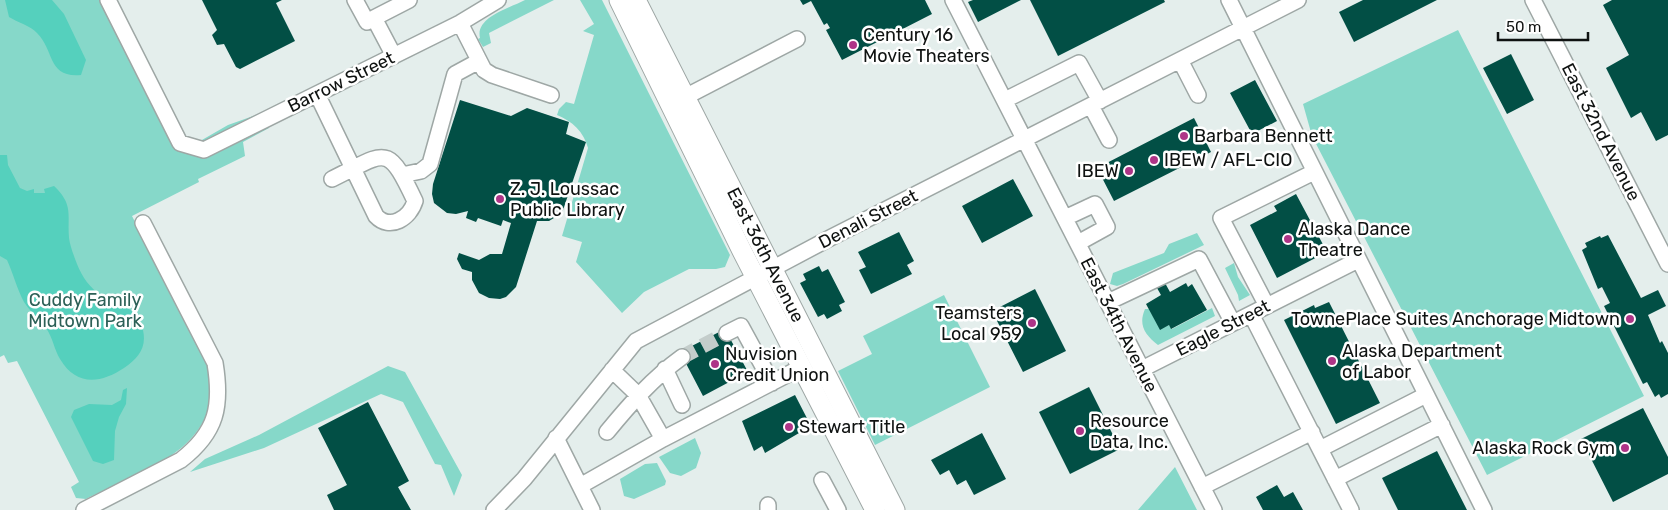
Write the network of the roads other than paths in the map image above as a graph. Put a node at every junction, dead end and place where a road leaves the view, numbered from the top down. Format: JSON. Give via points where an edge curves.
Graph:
{"nodes":[{"id":1,"x":108,"y":0,"type":"edge"},
{"id":2,"x":355,"y":0,"type":"edge"},
{"id":3,"x":409,"y":0,"type":"edge"},
{"id":4,"x":498,"y":0,"type":"edge"},
{"id":5,"x":618,"y":0,"type":"edge"},
{"id":6,"x":636,"y":0,"type":"edge"},
{"id":7,"x":953,"y":0,"type":"edge"},
{"id":8,"x":1229,"y":0,"type":"edge"},
{"id":9,"x":1298,"y":0,"type":"edge"},
{"id":10,"x":1533,"y":0,"type":"edge"},
{"id":11,"x":374,"y":18,"type":"junction"},
{"id":12,"x":460,"y":23,"type":"junction"},
{"id":13,"x":1242,"y":29,"type":"junction"},
{"id":14,"x":797,"y":39,"type":"dead end"},
{"id":15,"x":394,"y":56,"type":"junction"},
{"id":16,"x":1180,"y":60,"type":"junction"},
{"id":17,"x":479,"y":61,"type":"junction"},
{"id":18,"x":317,"y":94,"type":"junction"},
{"id":19,"x":551,"y":95,"type":"dead end"},
{"id":20,"x":1198,"y":95,"type":"dead end"},
{"id":21,"x":685,"y":97,"type":"junction"},
{"id":22,"x":1005,"y":100,"type":"junction"},
{"id":23,"x":1096,"y":103,"type":"junction"},
{"id":24,"x":1025,"y":139,"type":"junction"},
{"id":25,"x":1109,"y":140,"type":"dead end"},
{"id":26,"x":354,"y":168,"type":"junction"},
{"id":27,"x":1314,"y":172,"type":"junction"},
{"id":28,"x":402,"y":175,"type":"junction"},
{"id":29,"x":332,"y":179,"type":"dead end"},
{"id":30,"x":1065,"y":218,"type":"junction"},
{"id":31,"x":144,"y":223,"type":"dead end"},
{"id":32,"x":1078,"y":243,"type":"junction"},
{"id":33,"x":1358,"y":260,"type":"junction"},
{"id":34,"x":1668,"y":264,"type":"edge"},
{"id":35,"x":763,"y":273,"type":"junction"},
{"id":36,"x":1108,"y":302,"type":"junction"},
{"id":37,"x":1267,"y":306,"type":"junction"},
{"id":38,"x":1252,"y":314,"type":"junction"},
{"id":39,"x":1232,"y":323,"type":"junction"},
{"id":40,"x":727,"y":333,"type":"tunnel mouth"},
{"id":41,"x":682,"y":357,"type":"tunnel mouth"},
{"id":42,"x":802,"y":367,"type":"junction"},
{"id":43,"x":665,"y":369,"type":"junction"},
{"id":44,"x":1142,"y":369,"type":"junction"},
{"id":45,"x":612,"y":370,"type":"junction"},
{"id":46,"x":772,"y":383,"type":"junction"},
{"id":47,"x":1426,"y":394,"type":"junction"},
{"id":48,"x":638,"y":395,"type":"junction"},
{"id":49,"x":682,"y":405,"type":"dead end"},
{"id":50,"x":1442,"y":425,"type":"junction"},
{"id":51,"x":607,"y":432,"type":"dead end"},
{"id":52,"x":1312,"y":432,"type":"junction"},
{"id":53,"x":556,"y":438,"type":"junction"},
{"id":54,"x":663,"y":439,"type":"junction"},
{"id":55,"x":1320,"y":449,"type":"junction"},
{"id":56,"x":1335,"y":479,"type":"junction"},
{"id":57,"x":822,"y":480,"type":"dead end"},
{"id":58,"x":580,"y":486,"type":"junction"},
{"id":59,"x":1202,"y":487,"type":"junction"},
{"id":60,"x":84,"y":510,"type":"edge"},
{"id":61,"x":494,"y":510,"type":"edge"},
{"id":62,"x":592,"y":510,"type":"edge"},
{"id":63,"x":838,"y":510,"type":"edge"},
{"id":64,"x":875,"y":510,"type":"edge"},
{"id":65,"x":895,"y":510,"type":"edge"},
{"id":66,"x":1214,"y":510,"type":"edge"},
{"id":67,"x":1351,"y":510,"type":"edge"},
{"id":68,"x":1484,"y":510,"type":"edge"}],
"edges":[{"from":1,"to":18,"type":"street","name":"Barrow Street","via":[[180,142],[204,150]]},
{"from":2,"to":11,"type":"street","via":[[367,22]]},
{"from":3,"to":11,"type":"street"},
{"from":4,"to":12,"type":"street","name":"Barrow Street"},
{"from":5,"to":35,"type":"main road","name":"East 36th Avenue"},
{"from":6,"to":21,"type":"main road","name":"East 36th Avenue"},
{"from":7,"to":22,"type":"street","name":"East 34th Avenue"},
{"from":8,"to":13,"type":"street"},
{"from":9,"to":13,"type":"street","name":"Denali Street"},
{"from":10,"to":34,"type":"street","name":"East 32nd Avenue"},
{"from":11,"to":15,"type":"street"},
{"from":12,"to":15,"type":"street","name":"Barrow Street"},
{"from":12,"to":17,"type":"street"},
{"from":13,"to":16,"type":"street","name":"Denali Street"},
{"from":13,"to":27,"type":"street"},
{"from":14,"to":21,"type":"street"},
{"from":15,"to":18,"type":"street","name":"Barrow Street"},
{"from":16,"to":20,"type":"street"},
{"from":16,"to":23,"type":"street","name":"Denali Street"},
{"from":17,"to":19,"type":"street","via":[[492,75]]},
{"from":17,"to":28,"type":"street","via":[[455,74],[430,164],[420,171]]},
{"from":18,"to":26,"type":"street"},
{"from":21,"to":35,"type":"main road","name":"East 36th Avenue"},
{"from":22,"to":23,"type":"street","via":[[1079,63]]},
{"from":22,"to":24,"type":"street","name":"East 34th Avenue"},
{"from":23,"to":24,"type":"street","name":"Denali Street"},
{"from":23,"to":25,"type":"street"},
{"from":24,"to":30,"type":"street","name":"East 34th Avenue"},
{"from":24,"to":35,"type":"street","name":"Denali Street"},
{"from":26,"to":28,"type":"street","via":[[385,157],[393,161]]},
{"from":26,"to":28,"type":"street","via":[[376,216],[390,223],[407,216],[415,201]]},
{"from":26,"to":29,"type":"street"},
{"from":27,"to":33,"type":"street"},
{"from":27,"to":37,"type":"street","via":[[1221,218]]},
{"from":30,"to":32,"type":"street","name":"East 34th Avenue"},
{"from":30,"to":32,"type":"street","via":[[1095,204],[1108,227]]},
{"from":31,"to":60,"type":"street","via":[[215,364],[219,389],[216,412],[207,436],[182,460]]},
{"from":32,"to":36,"type":"street","name":"East 34th Avenue"},
{"from":33,"to":37,"type":"street","name":"Eagle Street"},
{"from":33,"to":47,"type":"street"},
{"from":35,"to":42,"type":"main road","name":"East 36th Avenue"},
{"from":35,"to":45,"type":"street","name":"Denali Street","via":[[636,341]]},
{"from":35,"to":65,"type":"main road","name":"East 36th Avenue"},
{"from":36,"to":39,"type":"street","via":[[1199,258]]},
{"from":36,"to":44,"type":"street","name":"East 34th Avenue"},
{"from":37,"to":38,"type":"street","name":"Eagle Street"},
{"from":38,"to":39,"type":"street","name":"Eagle Street"},
{"from":38,"to":52,"type":"street"},
{"from":39,"to":44,"type":"street","name":"Eagle Street"},
{"from":40,"to":46,"type":"street","via":[[741,326]]},
{"from":41,"to":43,"type":"street"},
{"from":42,"to":46,"type":"street"},
{"from":42,"to":64,"type":"main road","name":"East 36th Avenue"},
{"from":43,"to":48,"type":"street"},
{"from":43,"to":49,"type":"street"},
{"from":44,"to":59,"type":"street","name":"East 34th Avenue"},
{"from":45,"to":48,"type":"street"},
{"from":45,"to":53,"type":"street","name":"Denali Street"},
{"from":46,"to":54,"type":"street"},
{"from":47,"to":50,"type":"street"},
{"from":47,"to":55,"type":"street"},
{"from":48,"to":51,"type":"street"},
{"from":48,"to":54,"type":"street"},
{"from":50,"to":56,"type":"street"},
{"from":50,"to":68,"type":"street"},
{"from":52,"to":55,"type":"street"},
{"from":52,"to":59,"type":"street"},
{"from":53,"to":58,"type":"street"},
{"from":53,"to":61,"type":"street","name":"Denali Street","via":[[524,479]]},
{"from":54,"to":58,"type":"street"},
{"from":55,"to":56,"type":"street"},
{"from":56,"to":67,"type":"street"},
{"from":57,"to":63,"type":"street"},
{"from":58,"to":62,"type":"street"},
{"from":59,"to":66,"type":"street","name":"East 34th Avenue"}]}
